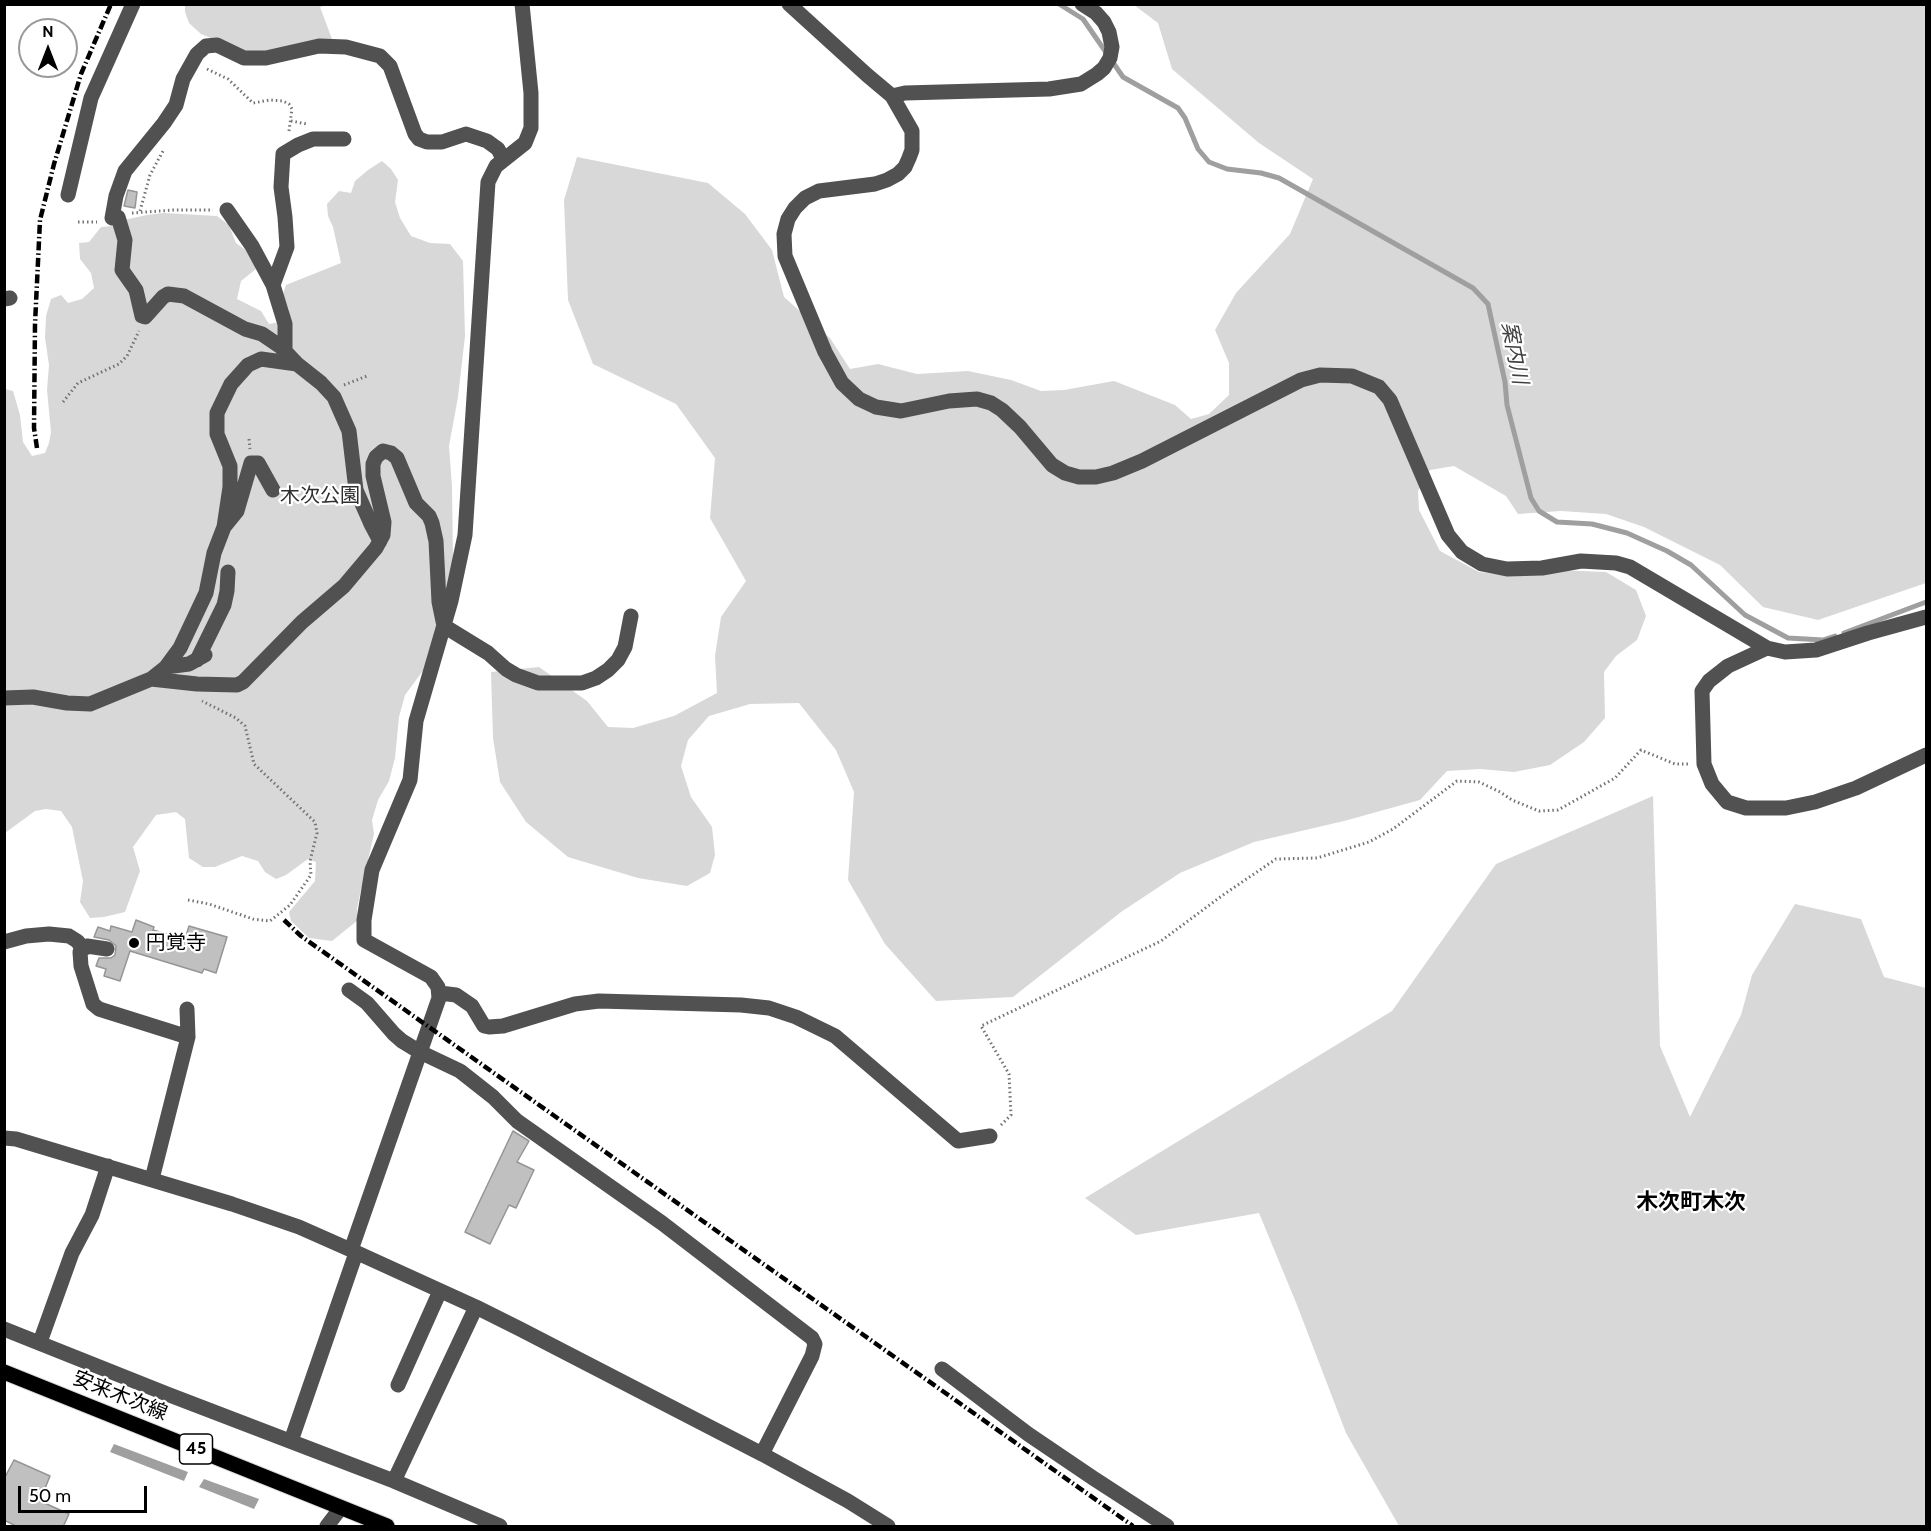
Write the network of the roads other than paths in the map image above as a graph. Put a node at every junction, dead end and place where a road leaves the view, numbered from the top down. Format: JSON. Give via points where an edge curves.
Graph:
{"nodes":[{"id":1,"x":133,"y":4,"type":"edge"},
{"id":2,"x":522,"y":4,"type":"edge"},
{"id":3,"x":789,"y":4,"type":"edge"},
{"id":4,"x":1082,"y":4,"type":"edge"},
{"id":5,"x":892,"y":96,"type":"junction"},
{"id":6,"x":344,"y":139,"type":"dead end"},
{"id":7,"x":503,"y":159,"type":"junction"},
{"id":8,"x":68,"y":195,"type":"dead end"},
{"id":9,"x":226,"y":210,"type":"road end"},
{"id":10,"x":273,"y":285,"type":"junction"},
{"id":11,"x":285,"y":350,"type":"junction"},
{"id":12,"x":297,"y":364,"type":"junction"},
{"id":13,"x":273,"y":490,"type":"dead end"},
{"id":14,"x":224,"y":527,"type":"junction"},
{"id":15,"x":380,"y":541,"type":"junction"},
{"id":16,"x":228,"y":572,"type":"dead end"},
{"id":17,"x":206,"y":593,"type":"junction"},
{"id":18,"x":226,"y":596,"type":"junction"},
{"id":19,"x":631,"y":616,"type":"dead end"},
{"id":20,"x":1926,"y":617,"type":"edge"},
{"id":21,"x":444,"y":626,"type":"junction"},
{"id":22,"x":1767,"y":648,"type":"junction"},
{"id":23,"x":210,"y":652,"type":"dead end"},
{"id":24,"x":197,"y":660,"type":"junction"},
{"id":25,"x":166,"y":667,"type":"junction"},
{"id":26,"x":151,"y":679,"type":"junction"},
{"id":27,"x":4,"y":698,"type":"edge"},
{"id":28,"x":1926,"y":755,"type":"edge"},
{"id":29,"x":4,"y":942,"type":"edge"},
{"id":30,"x":83,"y":948,"type":"junction"},
{"id":31,"x":107,"y":949,"type":"dead end"},
{"id":32,"x":349,"y":990,"type":"dead end"},
{"id":33,"x":440,"y":993,"type":"junction"},
{"id":34,"x":187,"y":1008,"type":"dead end"},
{"id":35,"x":188,"y":1037,"type":"junction"},
{"id":36,"x":420,"y":1052,"type":"junction"},
{"id":37,"x":990,"y":1136,"type":"road end"},
{"id":38,"x":4,"y":1138,"type":"edge"},
{"id":39,"x":108,"y":1166,"type":"junction"},
{"id":40,"x":152,"y":1179,"type":"junction"},
{"id":41,"x":354,"y":1251,"type":"junction"},
{"id":42,"x":440,"y":1290,"type":"junction"},
{"id":43,"x":476,"y":1307,"type":"junction"},
{"id":44,"x":4,"y":1329,"type":"edge"},
{"id":45,"x":40,"y":1342,"type":"junction"},
{"id":46,"x":942,"y":1369,"type":"dead end"},
{"id":47,"x":4,"y":1372,"type":"edge"},
{"id":48,"x":398,"y":1385,"type":"dead end"},
{"id":49,"x":291,"y":1441,"type":"junction"},
{"id":50,"x":762,"y":1455,"type":"junction"},
{"id":51,"x":394,"y":1481,"type":"junction"},
{"id":52,"x":340,"y":1509,"type":"junction"},
{"id":53,"x":327,"y":1527,"type":"edge"},
{"id":54,"x":387,"y":1527,"type":"edge"},
{"id":55,"x":500,"y":1527,"type":"edge"},
{"id":56,"x":888,"y":1527,"type":"edge"},
{"id":57,"x":1167,"y":1527,"type":"edge"}],
"edges":[{"from":1,"to":8,"type":"street","via":[[91,98]]},
{"from":2,"to":7,"type":"street","via":[[531,128],[525,142]]},
{"from":3,"to":5,"type":"street"},
{"from":4,"to":5,"type":"street","via":[[1104,22],[1112,47],[1104,68],[1089,80],[1049,89]]},
{"from":5,"to":22,"type":"street","via":[[912,131],[912,150],[905,167],[887,180],[819,191],[805,198],[788,219],[784,234],[785,256],[825,352],[842,383],[859,399],[876,407],[901,411],[949,401],[977,399],[991,403],[1020,427],[1052,465],[1079,477],[1096,477],[1142,461],[1300,380],[1320,375],[1352,376],[1379,387],[1390,400],[1448,535],[1462,552],[1482,564],[1508,569],[1581,561],[1629,567]]},
{"from":6,"to":10,"type":"street","via":[[313,139],[283,154],[281,187],[287,247]]},
{"from":7,"to":11,"type":"street","via":[[487,141],[466,134],[442,142],[419,139],[390,66],[380,56],[346,47],[319,46],[266,58],[244,58],[218,45],[206,46],[183,79],[176,105],[125,171],[116,196],[115,217],[125,240],[122,270],[136,290],[142,316],[163,297],[177,294],[262,334]]},
{"from":7,"to":21,"type":"street","via":[[488,182],[465,536]]},
{"from":9,"to":10,"type":"street"},
{"from":10,"to":11,"type":"street","via":[[285,324]]},
{"from":11,"to":12,"type":"street"},
{"from":12,"to":14,"type":"street","via":[[261,359],[248,365],[231,384],[217,413],[217,434],[230,466]]},
{"from":12,"to":15,"type":"street","via":[[328,390],[338,405],[349,431],[356,490]]},
{"from":13,"to":14,"type":"street","via":[[258,463],[251,463],[237,511]]},
{"from":14,"to":17,"type":"street"},
{"from":15,"to":21,"type":"street","via":[[384,522],[373,464],[379,453],[387,451],[400,463],[416,503],[429,516],[435,533]]},
{"from":15,"to":26,"type":"street","via":[[344,586],[243,682],[197,684]]},
{"from":16,"to":18,"type":"street"},
{"from":17,"to":18,"type":"street"},
{"from":17,"to":25,"type":"street","via":[[183,642]]},
{"from":18,"to":24,"type":"street"},
{"from":19,"to":21,"type":"street","via":[[625,647],[618,660],[596,678],[582,683],[538,683],[516,675]]},
{"from":20,"to":22,"type":"street","via":[[1816,650],[1785,652]]},
{"from":21,"to":33,"type":"street","via":[[416,721],[410,780],[372,870],[363,934],[368,944],[431,977]]},
{"from":22,"to":28,"type":"street","via":[[1728,666],[1708,681],[1701,692],[1704,764],[1712,784],[1727,802],[1746,808],[1786,808],[1815,802],[1856,788]]},
{"from":23,"to":24,"type":"street"},
{"from":24,"to":25,"type":"street"},
{"from":25,"to":26,"type":"street"},
{"from":26,"to":27,"type":"street","via":[[90,704],[33,697]]},
{"from":29,"to":30,"type":"street","via":[[49,934],[69,936]]},
{"from":30,"to":31,"type":"street"},
{"from":30,"to":35,"type":"street","via":[[81,966],[93,1004]]},
{"from":32,"to":36,"type":"street","via":[[367,1003],[394,1034]]},
{"from":33,"to":36,"type":"street"},
{"from":33,"to":37,"type":"street","via":[[456,995],[472,1006],[484,1026],[489,1027],[598,1001],[769,1008],[835,1036],[958,1141]]},
{"from":34,"to":35,"type":"street"},
{"from":35,"to":40,"type":"street"},
{"from":36,"to":41,"type":"street"},
{"from":36,"to":50,"type":"street","via":[[460,1071],[517,1121],[662,1223],[812,1338],[812,1356]]},
{"from":38,"to":39,"type":"street"},
{"from":39,"to":40,"type":"street"},
{"from":39,"to":45,"type":"street"},
{"from":40,"to":41,"type":"street","via":[[298,1227]]},
{"from":41,"to":42,"type":"street"},
{"from":41,"to":49,"type":"street"},
{"from":42,"to":43,"type":"street"},
{"from":42,"to":48,"type":"street"},
{"from":43,"to":50,"type":"street"},
{"from":43,"to":51,"type":"street"},
{"from":44,"to":45,"type":"street"},
{"from":45,"to":49,"type":"street"},
{"from":46,"to":57,"type":"street","via":[[1028,1434]]},
{"from":47,"to":52,"type":"main road","name":"安来木次線","number":"45"},
{"from":49,"to":51,"type":"street"},
{"from":50,"to":56,"type":"street"},
{"from":51,"to":55,"type":"street"},
{"from":52,"to":53,"type":"street"},
{"from":52,"to":54,"type":"main road","name":"安来木次線","number":"45"}]}
